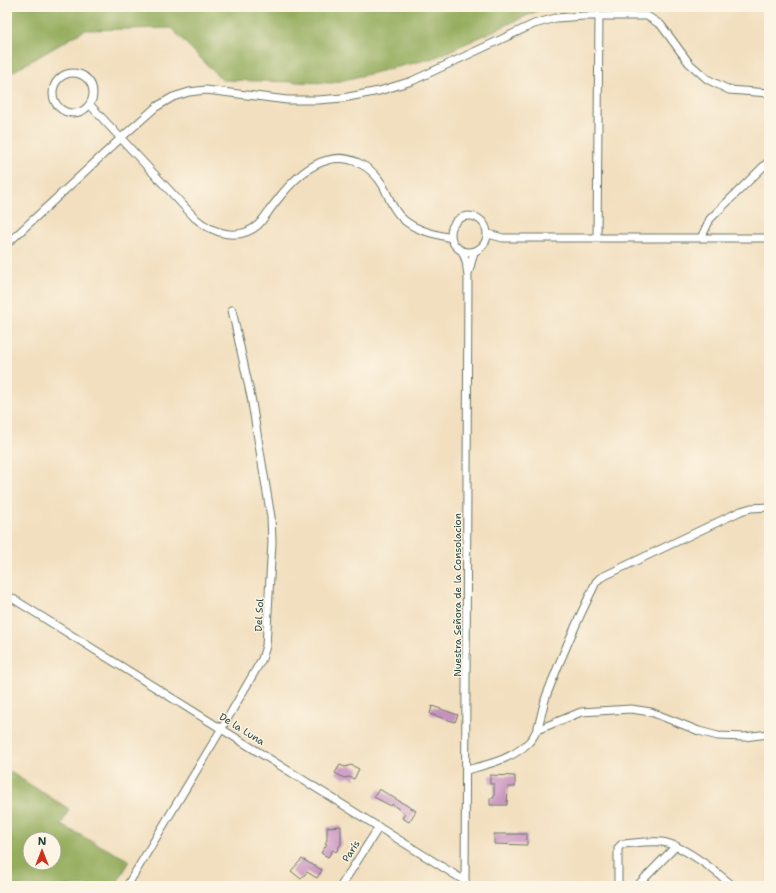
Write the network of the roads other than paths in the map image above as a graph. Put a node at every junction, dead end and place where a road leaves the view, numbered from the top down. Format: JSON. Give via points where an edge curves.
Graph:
{"nodes":[{"id":1,"x":599,"y":15,"type":"junction"},
{"id":2,"x":769,"y":93,"type":"edge"},
{"id":3,"x":90,"y":105,"type":"junction"},
{"id":4,"x":120,"y":138,"type":"junction"},
{"id":5,"x":769,"y":161,"type":"edge"},
{"id":6,"x":488,"y":234,"type":"junction"},
{"id":7,"x":702,"y":236,"type":"junction"},
{"id":8,"x":597,"y":237,"type":"junction"},
{"id":9,"x":451,"y":238,"type":"junction"},
{"id":10,"x":769,"y":238,"type":"edge"},
{"id":11,"x":7,"y":244,"type":"edge"},
{"id":12,"x":462,"y":251,"type":"junction"},
{"id":13,"x":474,"y":252,"type":"junction"},
{"id":14,"x":468,"y":276,"type":"junction"},
{"id":15,"x":232,"y":310,"type":"dead end"},
{"id":16,"x":769,"y":508,"type":"edge"},
{"id":17,"x":7,"y":595,"type":"edge"},
{"id":18,"x":222,"y":728,"type":"junction"},
{"id":19,"x":537,"y":730,"type":"junction"},
{"id":20,"x":769,"y":734,"type":"edge"},
{"id":21,"x":466,"y":770,"type":"junction"},
{"id":22,"x":378,"y":827,"type":"junction"},
{"id":23,"x":676,"y":846,"type":"junction"},
{"id":24,"x":465,"y":884,"type":"edge"},
{"id":25,"x":127,"y":886,"type":"edge"},
{"id":26,"x":341,"y":886,"type":"edge"},
{"id":27,"x":618,"y":886,"type":"edge"},
{"id":28,"x":636,"y":886,"type":"edge"},
{"id":29,"x":733,"y":886,"type":"edge"}],
"edges":[{"from":1,"to":2,"type":"street","via":[[647,16],[654,19],[662,25],[688,63],[707,79],[729,90]]},
{"from":1,"to":4,"type":"street","via":[[556,18],[534,24],[412,81],[344,98],[287,100],[220,91],[189,92],[173,97],[156,107]]},
{"from":1,"to":8,"type":"street"},
{"from":3,"to":3,"type":"street","via":[[79,113],[66,112],[56,103],[56,83],[72,73],[84,76],[92,86],[93,99]]},
{"from":3,"to":4,"type":"street"},
{"from":4,"to":9,"type":"street","via":[[195,218],[219,233],[236,234],[248,231],[258,224],[283,192],[313,166],[328,160],[344,159],[357,162],[372,171],[404,220],[427,232]]},
{"from":4,"to":11,"type":"street"},
{"from":5,"to":7,"type":"street","via":[[710,219]]},
{"from":6,"to":8,"type":"street","via":[[503,238]]},
{"from":6,"to":9,"type":"street","via":[[484,223],[474,216],[468,216],[462,217],[453,226]]},
{"from":6,"to":13,"type":"street","via":[[484,246]]},
{"from":7,"to":8,"type":"street"},
{"from":7,"to":10,"type":"street"},
{"from":9,"to":12,"type":"street"},
{"from":12,"to":13,"type":"street"},
{"from":12,"to":14,"type":"street"},
{"from":13,"to":14,"type":"street"},
{"from":14,"to":21,"type":"street","name":"Nuestra Señora de la Consolacion"},
{"from":15,"to":18,"type":"street","name":"Del Sol","via":[[265,473],[272,542],[266,646],[262,659]]},
{"from":16,"to":19,"type":"street","via":[[741,511],[608,573],[596,582],[566,645],[546,696]]},
{"from":17,"to":18,"type":"street","name":"De la Luna"},
{"from":18,"to":22,"type":"street","name":"De la Luna"},
{"from":18,"to":25,"type":"street","name":"Del Sol"},
{"from":19,"to":20,"type":"street","via":[[581,712],[631,709],[651,712],[718,736]]},
{"from":19,"to":21,"type":"street","via":[[519,752]]},
{"from":21,"to":24,"type":"street","name":"Nuestra Señora de la Consolacion"},
{"from":22,"to":24,"type":"street","name":"De la Luna"},
{"from":22,"to":26,"type":"street","name":"París"},
{"from":23,"to":27,"type":"street","via":[[663,842],[622,844],[618,848]]},
{"from":23,"to":28,"type":"street"},
{"from":23,"to":29,"type":"street","via":[[713,869]]}]}
